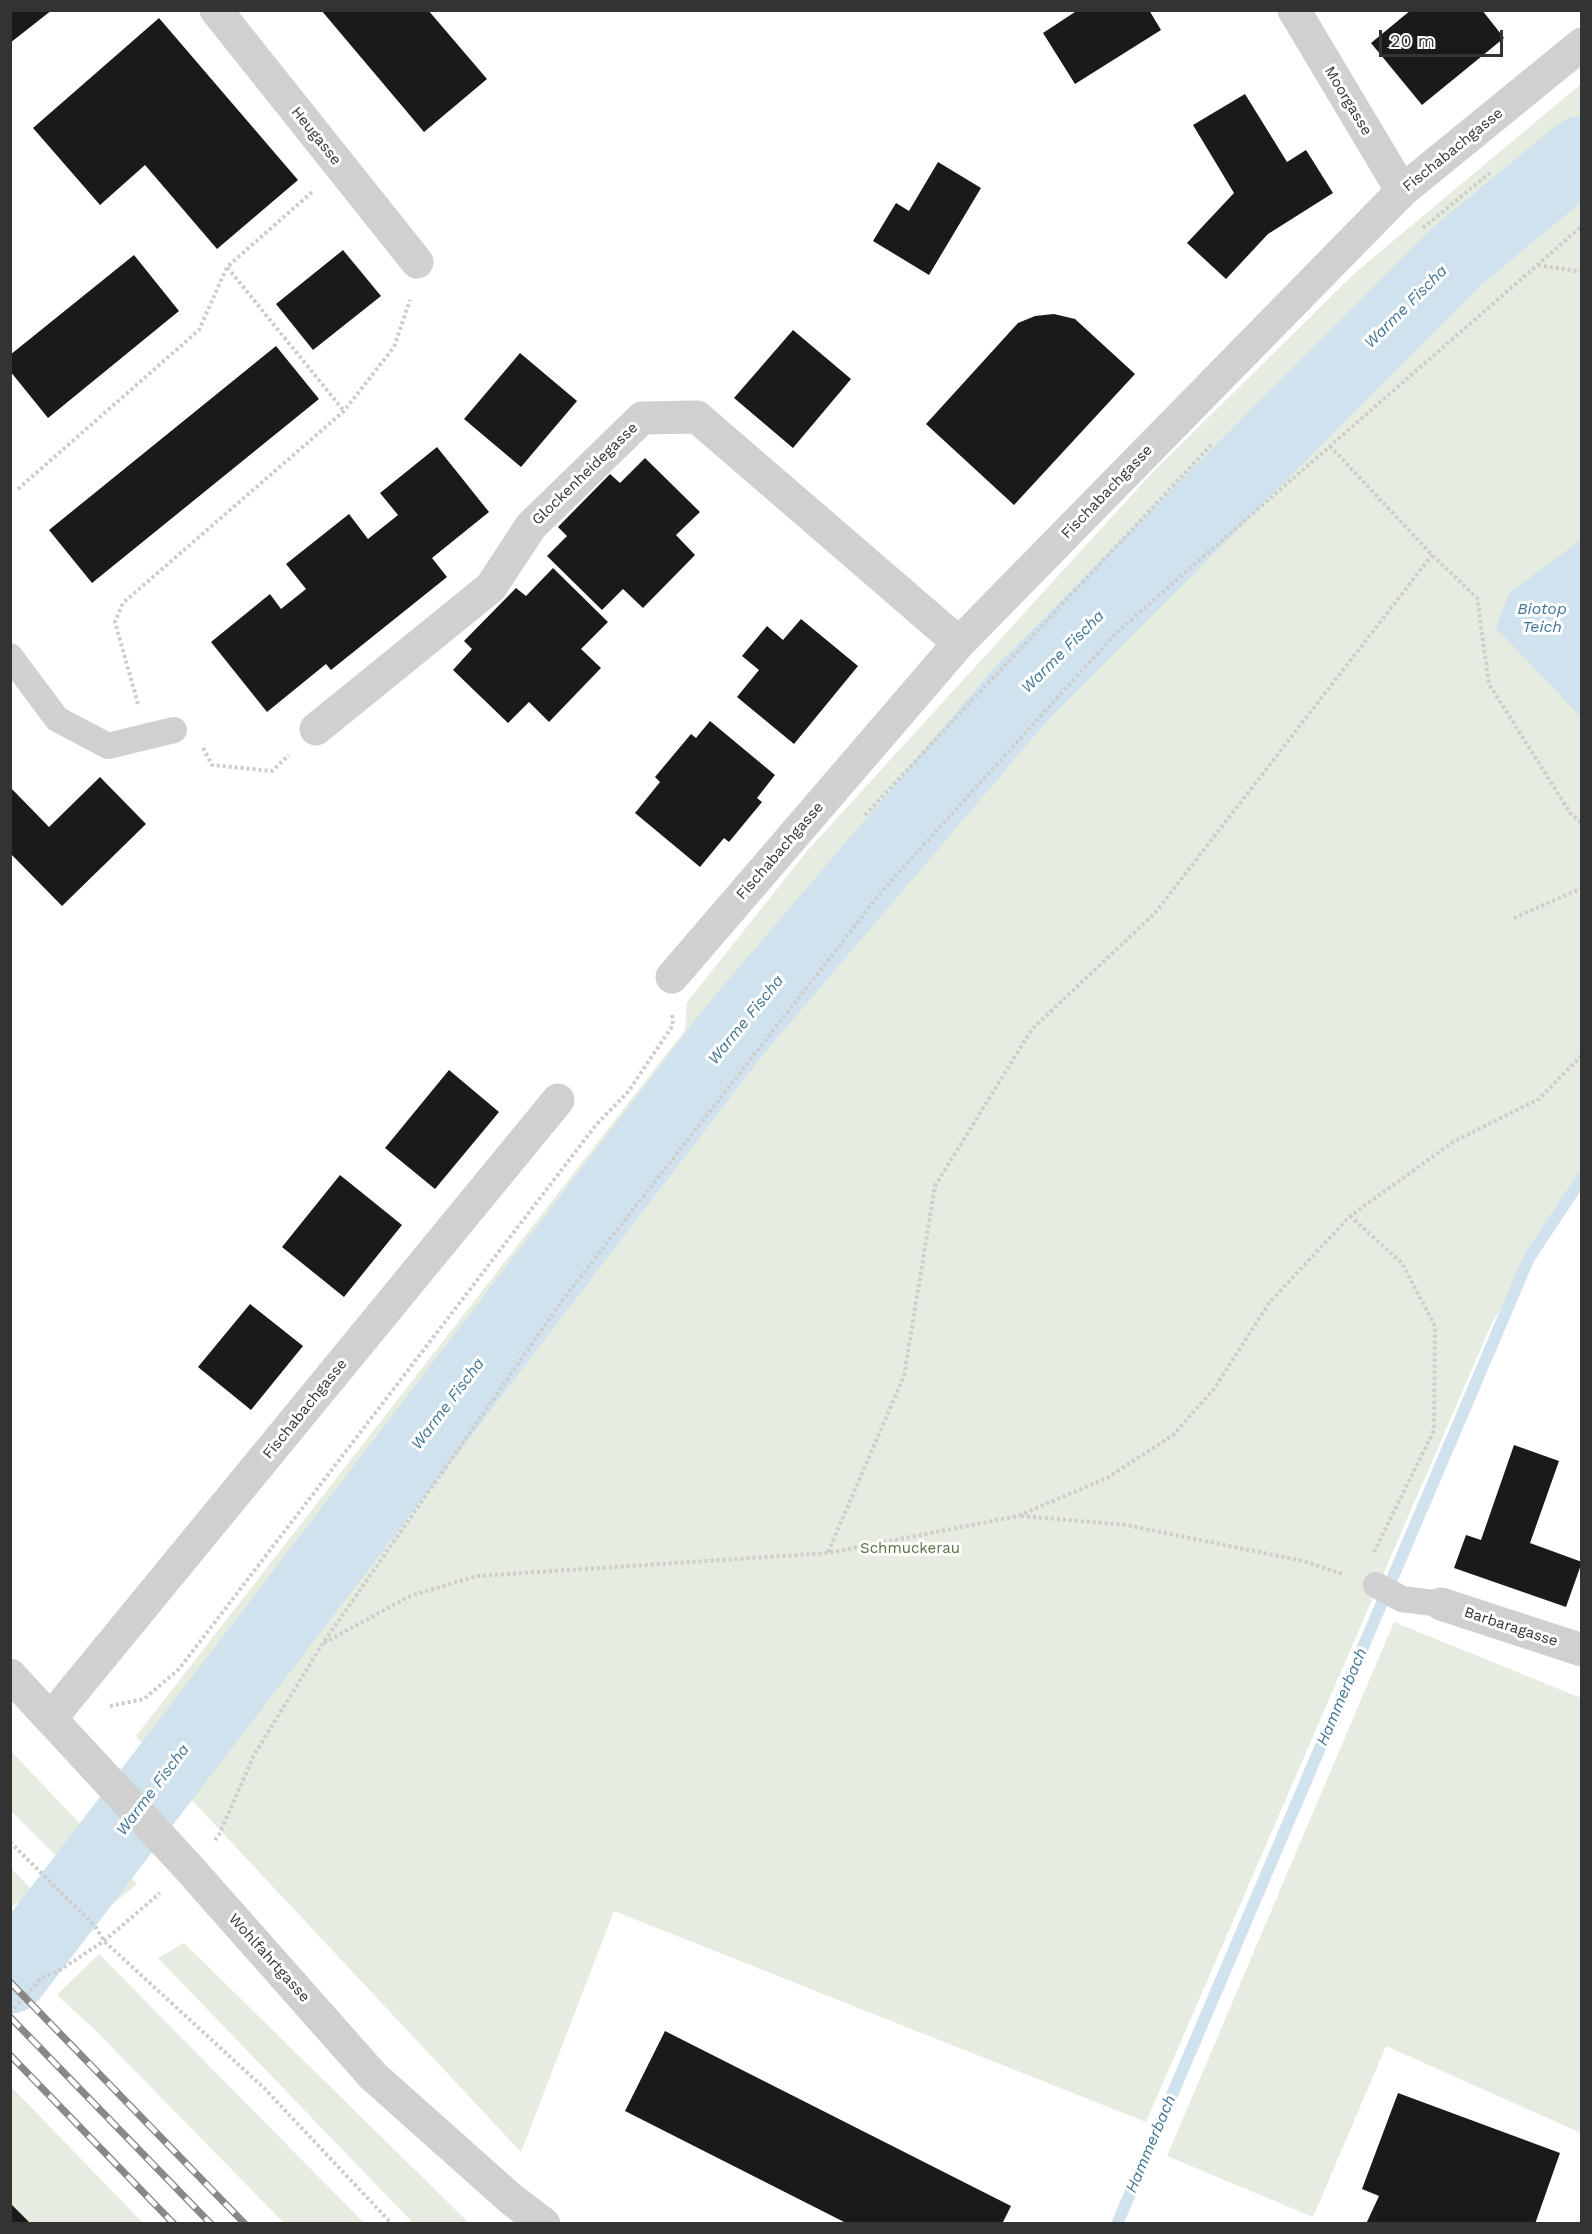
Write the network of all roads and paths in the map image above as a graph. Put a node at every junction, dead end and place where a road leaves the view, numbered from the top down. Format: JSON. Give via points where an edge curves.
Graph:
{"nodes":[{"id":1,"x":216,"y":10,"type":"edge"},
{"id":2,"x":1294,"y":10,"type":"edge"},
{"id":3,"x":1581,"y":44,"type":"edge"},
{"id":4,"x":1499,"y":165,"type":"dead end"},
{"id":5,"x":340,"y":166,"type":"junction"},
{"id":6,"x":1402,"y":191,"type":"junction"},
{"id":7,"x":1581,"y":226,"type":"edge"},
{"id":8,"x":1417,"y":233,"type":"dead end"},
{"id":9,"x":417,"y":262,"type":"joint"},
{"id":10,"x":1537,"y":265,"type":"junction"},
{"id":11,"x":226,"y":267,"type":"junction"},
{"id":12,"x":1581,"y":272,"type":"edge"},
{"id":13,"x":344,"y":411,"type":"junction"},
{"id":14,"x":1218,"y":438,"type":"dead end"},
{"id":15,"x":1330,"y":446,"type":"junction"},
{"id":16,"x":18,"y":489,"type":"dead end"},
{"id":17,"x":1432,"y":555,"type":"junction"},
{"id":18,"x":959,"y":643,"type":"junction"},
{"id":19,"x":10,"y":656,"type":"edge"},
{"id":20,"x":316,"y":729,"type":"joint"},
{"id":21,"x":174,"y":730,"type":"joint"},
{"id":22,"x":146,"y":737,"type":"junction"},
{"id":23,"x":860,"y":821,"type":"dead end"},
{"id":24,"x":1581,"y":823,"type":"edge"},
{"id":25,"x":1581,"y":888,"type":"edge"},
{"id":26,"x":1514,"y":918,"type":"dead end"},
{"id":27,"x":672,"y":977,"type":"joint"},
{"id":28,"x":1581,"y":1055,"type":"edge"},
{"id":29,"x":558,"y":1100,"type":"dead end"},
{"id":30,"x":1350,"y":1216,"type":"junction"},
{"id":31,"x":1018,"y":1516,"type":"junction"},
{"id":32,"x":828,"y":1553,"type":"junction"},
{"id":33,"x":1368,"y":1583,"type":"junction"},
{"id":34,"x":1441,"y":1604,"type":"joint"},
{"id":35,"x":323,"y":1643,"type":"junction"},
{"id":36,"x":1581,"y":1650,"type":"edge"},
{"id":37,"x":10,"y":1675,"type":"edge"},
{"id":38,"x":109,"y":1707,"type":"dead end"},
{"id":39,"x":51,"y":1718,"type":"junction"},
{"id":40,"x":219,"y":1835,"type":"dead end"},
{"id":41,"x":10,"y":1842,"type":"edge"},
{"id":42,"x":179,"y":1857,"type":"junction"},
{"id":43,"x":104,"y":1941,"type":"junction"},
{"id":44,"x":10,"y":2013,"type":"edge"},
{"id":45,"x":392,"y":2223,"type":"edge"},
{"id":46,"x":544,"y":2223,"type":"edge"}],
"edges":[{"from":1,"to":5,"type":"street","name":"Heugasse"},
{"from":2,"to":6,"type":"street","name":"Moorgasse"},
{"from":3,"to":6,"type":"street","name":"Fischabachgasse"},
{"from":4,"to":8,"type":"path"},
{"from":5,"to":9,"type":"street","name":"Heugasse"},
{"from":5,"to":11,"type":"path"},
{"from":6,"to":18,"type":"street","name":"Fischabachgasse"},
{"from":7,"to":10,"type":"path"},
{"from":9,"to":13,"type":"path","via":[[409,307],[394,347]]},
{"from":10,"to":12,"type":"path"},
{"from":10,"to":15,"type":"path"},
{"from":11,"to":13,"type":"path"},
{"from":11,"to":16,"type":"path","via":[[198,330]]},
{"from":13,"to":22,"type":"path","via":[[123,603],[116,622]]},
{"from":14,"to":23,"type":"path"},
{"from":15,"to":17,"type":"path"},
{"from":15,"to":35,"type":"path","via":[[1116,633],[883,890],[564,1298]]},
{"from":17,"to":24,"type":"path","via":[[1477,598],[1489,684],[1571,814]]},
{"from":17,"to":32,"type":"path","via":[[1155,913],[1032,1029],[935,1186],[904,1376]]},
{"from":18,"to":20,"type":"street","name":"Glockenheidegasse","via":[[697,417],[642,418],[531,526],[490,587]]},
{"from":18,"to":27,"type":"street","name":"Fischabachgasse"},
{"from":19,"to":22,"type":"lane","via":[[57,719],[108,746]]},
{"from":20,"to":21,"type":"path","via":[[272,771],[212,765],[192,728]]},
{"from":21,"to":22,"type":"lane"},
{"from":25,"to":26,"type":"path"},
{"from":27,"to":38,"type":"path","via":[[673,1025],[628,1092],[596,1125],[179,1669],[144,1700]]},
{"from":28,"to":30,"type":"path","via":[[1539,1099],[1453,1142]]},
{"from":29,"to":39,"type":"street","name":"Fischabachgasse"},
{"from":30,"to":31,"type":"path","via":[[1269,1303],[1214,1389],[1173,1435],[1107,1478]]},
{"from":30,"to":33,"type":"path","via":[[1402,1263],[1435,1326],[1434,1430]]},
{"from":31,"to":32,"type":"path"},
{"from":31,"to":33,"type":"path","via":[[1126,1525],[1303,1561]]},
{"from":32,"to":35,"type":"path","via":[[477,1576],[410,1596]]},
{"from":33,"to":34,"type":"lane","via":[[1402,1599]]},
{"from":34,"to":36,"type":"street","name":"Barbaragasse"},
{"from":35,"to":40,"type":"path","via":[[254,1755]]},
{"from":37,"to":39,"type":"street","name":"Wohlfahrtgasse"},
{"from":39,"to":42,"type":"street","name":"Wohlfahrtgasse"},
{"from":41,"to":43,"type":"path","via":[[95,1926]]},
{"from":42,"to":43,"type":"path"},
{"from":42,"to":46,"type":"street","name":"Wohlfahrtgasse","via":[[373,2076],[511,2199]]},
{"from":43,"to":44,"type":"path","via":[[60,1970],[40,1978]]},
{"from":43,"to":45,"type":"path","via":[[264,2088]]}]}
